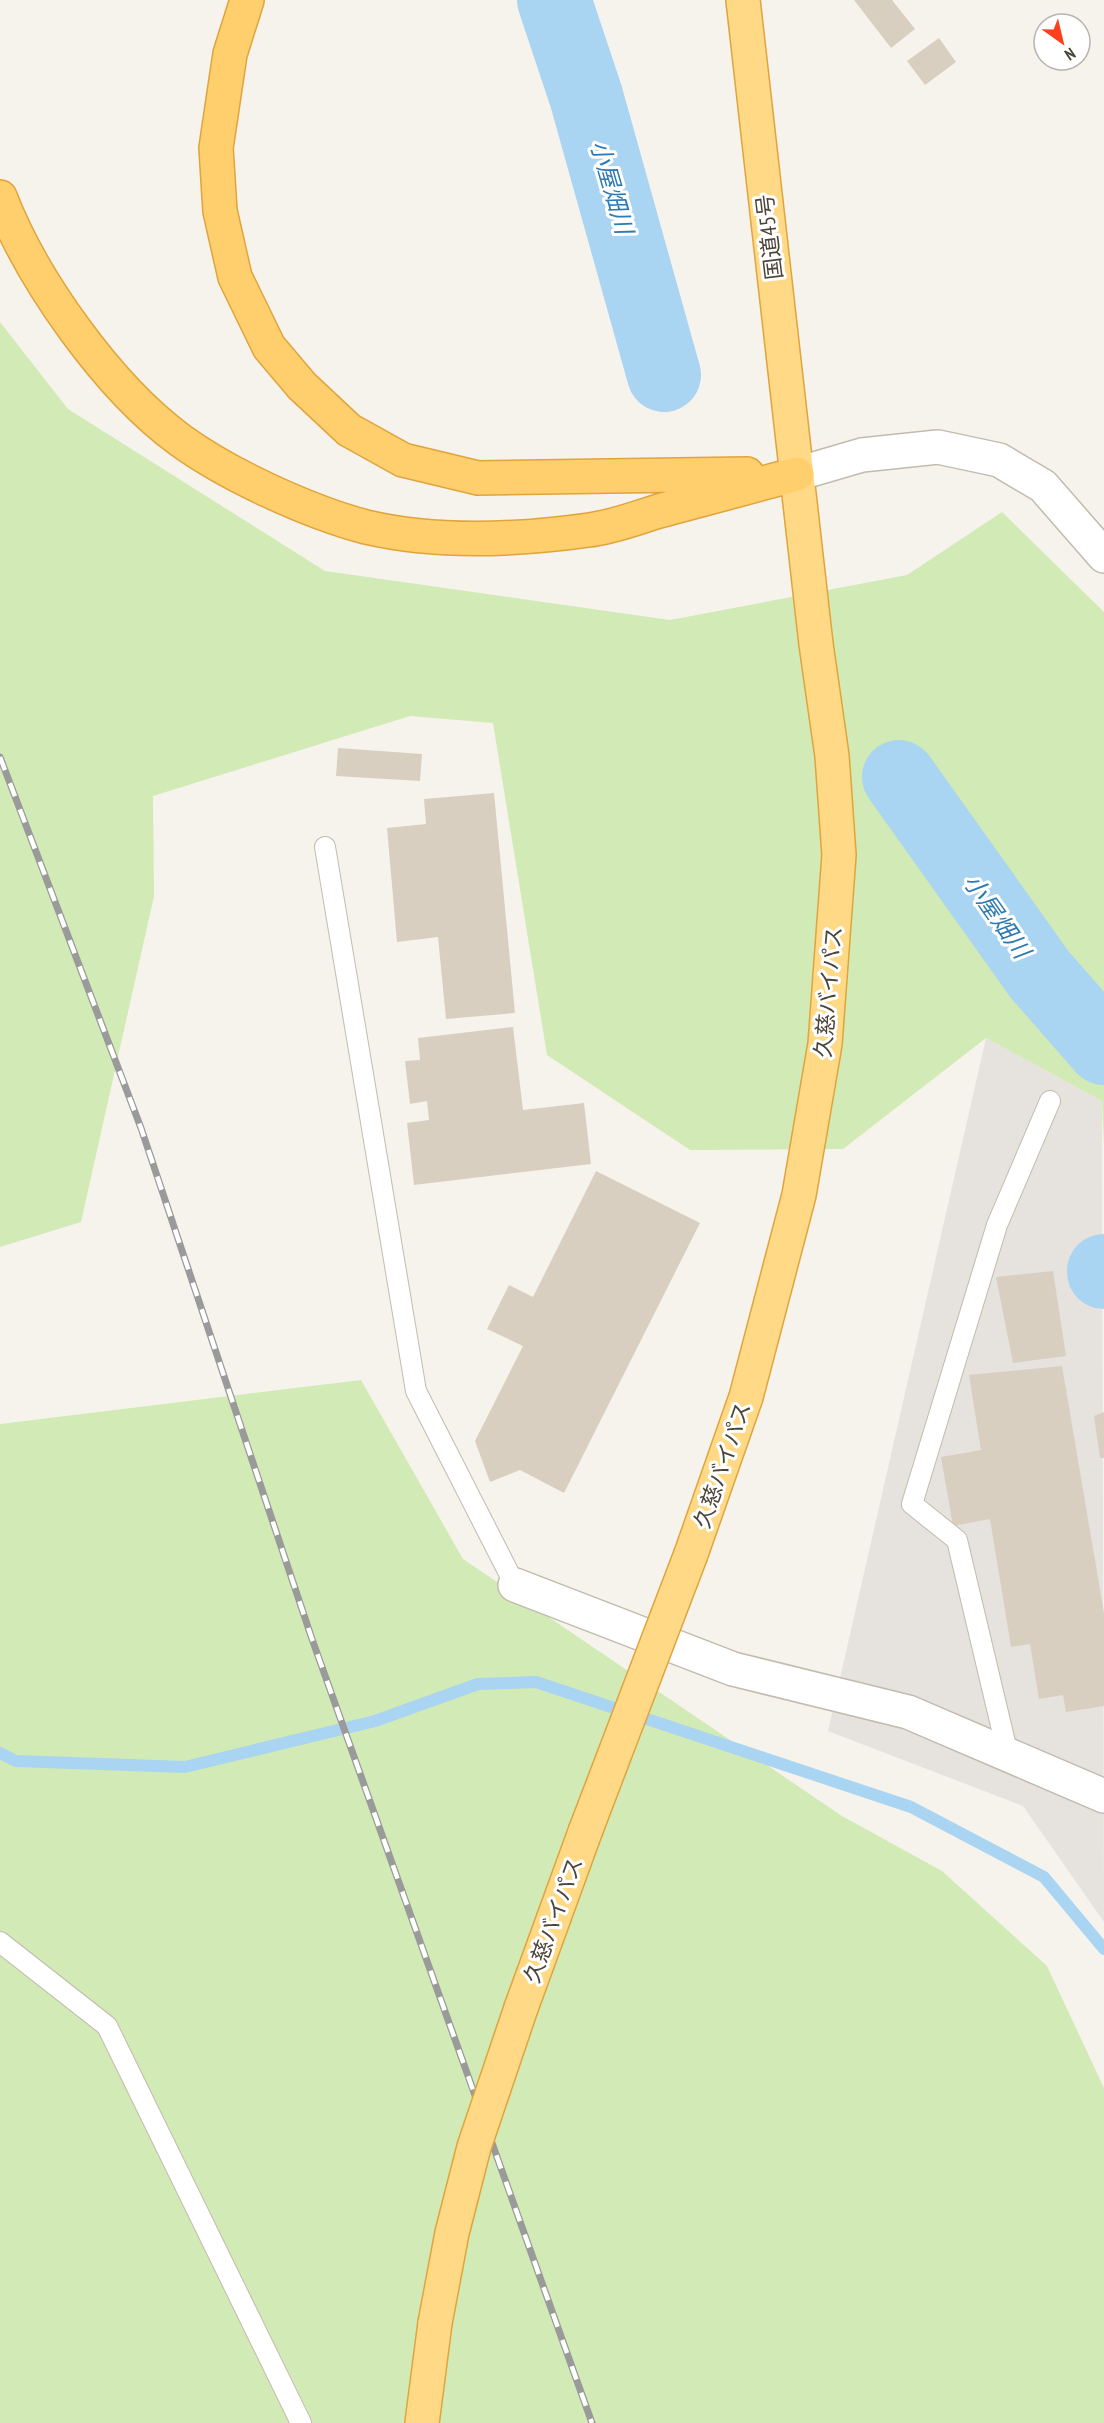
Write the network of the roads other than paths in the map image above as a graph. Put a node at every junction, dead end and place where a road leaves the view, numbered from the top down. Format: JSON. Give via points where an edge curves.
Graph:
{"nodes":[{"id":1,"x":247,"y":0,"type":"edge"},
{"id":2,"x":743,"y":0,"type":"edge"},
{"id":3,"x":0,"y":197,"type":"edge"},
{"id":4,"x":797,"y":474,"type":"junction"},
{"id":5,"x":1104,"y":556,"type":"edge"},
{"id":6,"x":325,"y":847,"type":"dead end"},
{"id":7,"x":1050,"y":1101,"type":"dead end"},
{"id":8,"x":515,"y":1585,"type":"joint"},
{"id":9,"x":1008,"y":1755,"type":"junction"},
{"id":10,"x":1104,"y":1796,"type":"edge"},
{"id":11,"x":0,"y":1942,"type":"edge"},
{"id":12,"x":302,"y":2423,"type":"edge"},
{"id":13,"x":422,"y":2423,"type":"edge"}],
"edges":[{"from":1,"to":4,"type":"highway","via":[[230,54],[216,148],[220,211],[235,277],[269,347],[302,386],[349,430],[403,460],[478,478]]},
{"from":2,"to":4,"type":"highway","name":"国道45号"},
{"from":3,"to":4,"type":"highway","via":[[40,277],[62,311],[138,405],[181,441],[243,478],[299,504],[366,527],[432,537],[521,537],[592,530]]},
{"from":4,"to":5,"type":"street","via":[[862,455],[938,447],[999,460],[1043,486]]},
{"from":4,"to":13,"type":"highway","name":"久慈バイパス","bridge":true,"via":[[832,756],[839,855],[825,1044],[793,1218],[746,1397],[521,2008],[474,2147],[452,2233]]},
{"from":6,"to":8,"type":"lane","via":[[416,1391]]},
{"from":7,"to":9,"type":"lane","via":[[997,1225],[912,1504],[957,1540]]},
{"from":8,"to":9,"type":"street","via":[[733,1669],[908,1712]]},
{"from":9,"to":10,"type":"street"},
{"from":11,"to":12,"type":"lane","via":[[107,2026]]}]}
